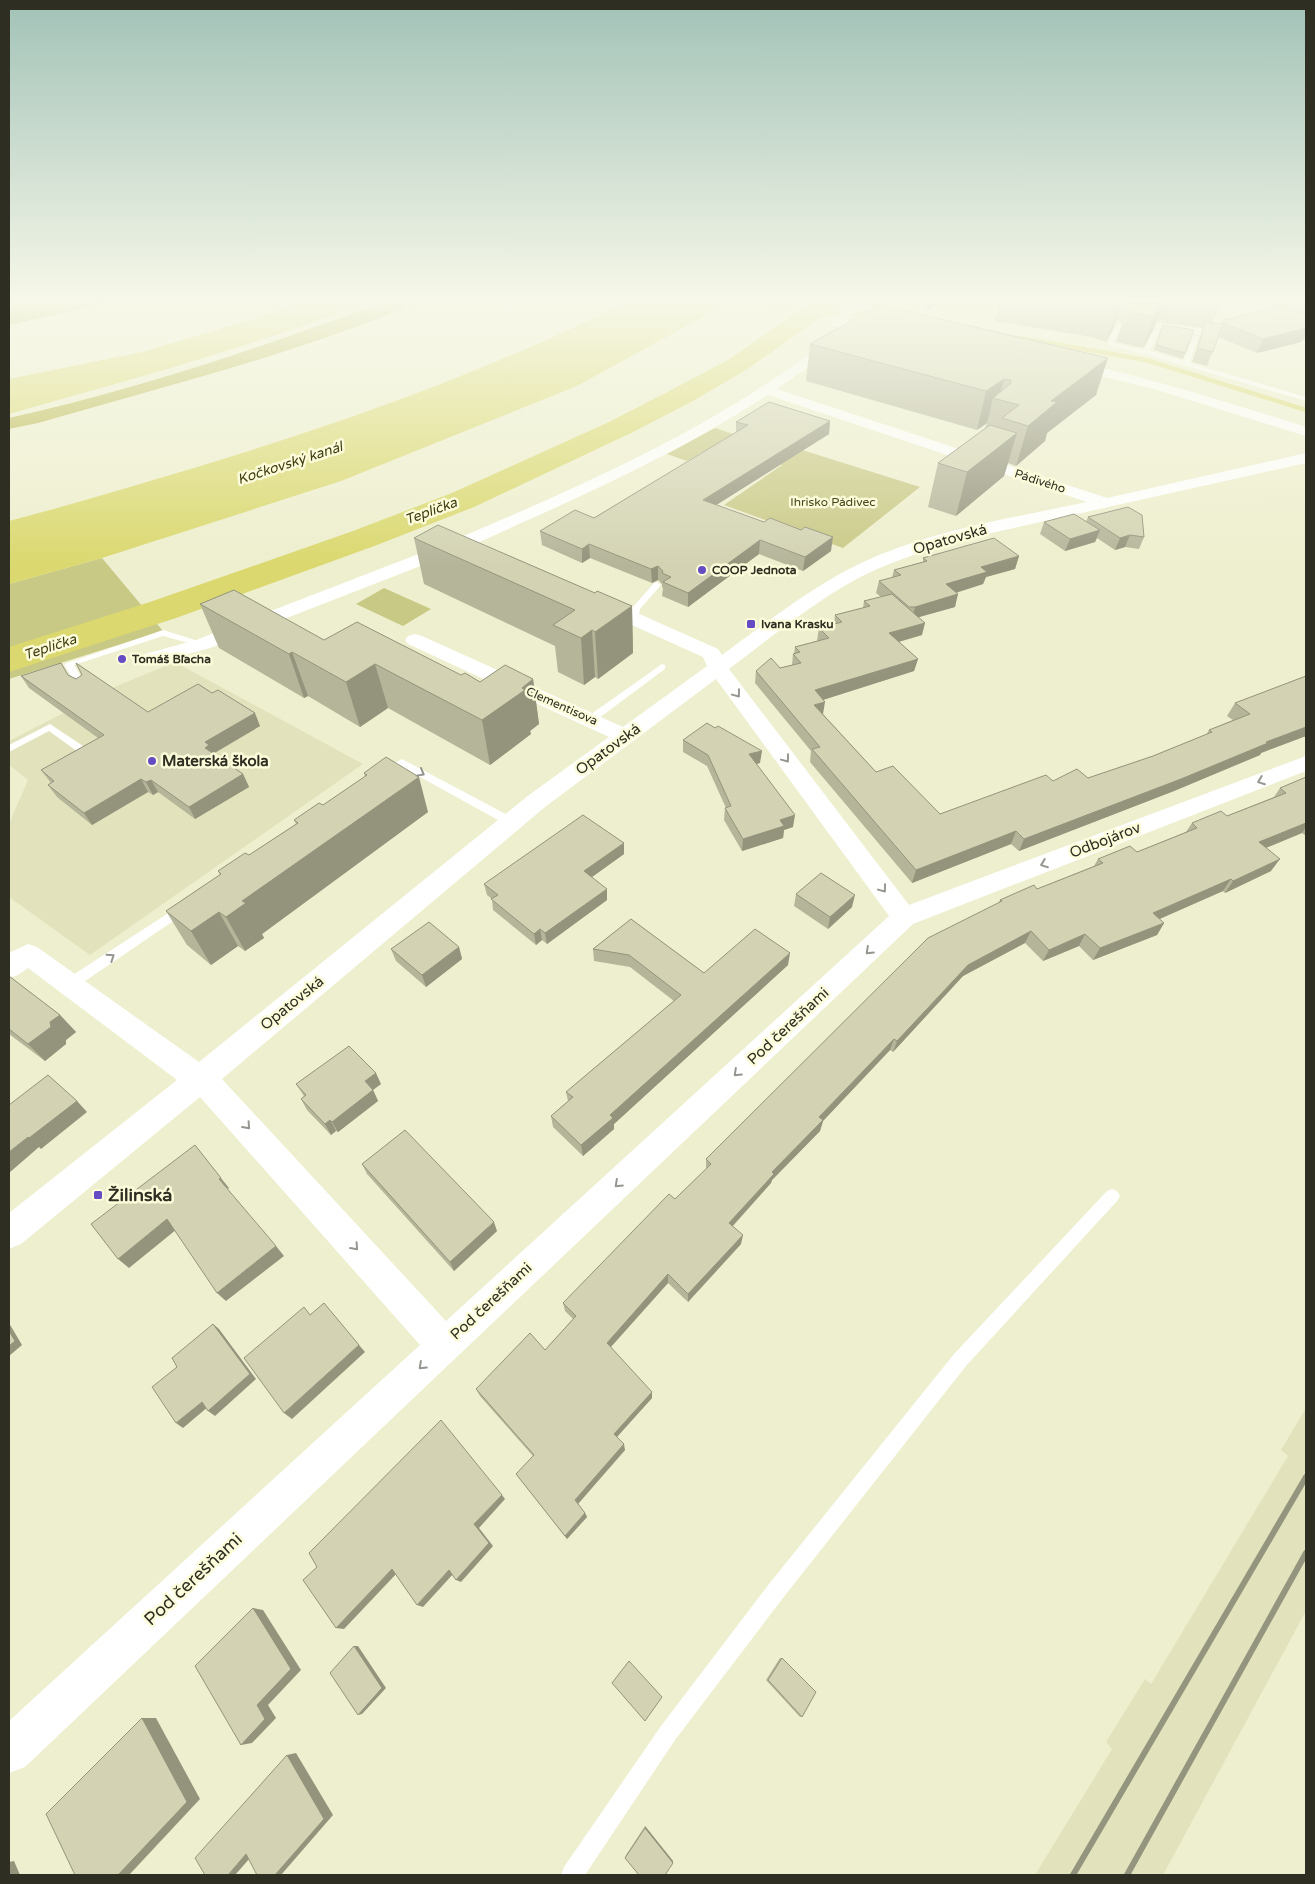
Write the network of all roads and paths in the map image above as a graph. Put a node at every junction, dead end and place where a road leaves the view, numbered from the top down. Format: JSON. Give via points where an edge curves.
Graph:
{"nodes":[{"id":1,"x":766,"y":391,"type":"edge"},
{"id":2,"x":771,"y":391,"type":"edge"},
{"id":3,"x":1179,"y":391,"type":"edge"},
{"id":4,"x":1278,"y":391,"type":"edge"},
{"id":5,"x":1306,"y":399,"type":"edge"},
{"id":6,"x":1306,"y":432,"type":"edge"},
{"id":7,"x":1306,"y":458,"type":"edge"},
{"id":8,"x":1104,"y":502,"type":"junction"},
{"id":9,"x":465,"y":542,"type":"junction"},
{"id":10,"x":507,"y":563,"type":"edge"},
{"id":11,"x":657,"y":585,"type":"dead end"},
{"id":12,"x":586,"y":598,"type":"edge"},
{"id":13,"x":634,"y":619,"type":"junction"},
{"id":14,"x":415,"y":640,"type":"dead end"},
{"id":15,"x":203,"y":644,"type":"junction"},
{"id":16,"x":145,"y":660,"type":"dead end"},
{"id":17,"x":662,"y":668,"type":"dead end"},
{"id":18,"x":718,"y":668,"type":"junction"},
{"id":19,"x":82,"y":687,"type":"edge"},
{"id":20,"x":591,"y":719,"type":"junction"},
{"id":21,"x":626,"y":736,"type":"junction"},
{"id":22,"x":9,"y":749,"type":"edge"},
{"id":23,"x":85,"y":752,"type":"edge"},
{"id":24,"x":1306,"y":763,"type":"edge"},
{"id":25,"x":378,"y":779,"type":"edge"},
{"id":26,"x":511,"y":822,"type":"junction"},
{"id":27,"x":195,"y":901,"type":"edge"},
{"id":28,"x":904,"y":918,"type":"junction"},
{"id":29,"x":19,"y":960,"type":"edge"},
{"id":30,"x":70,"y":984,"type":"junction"},
{"id":31,"x":200,"y":1078,"type":"junction"},
{"id":32,"x":1112,"y":1196,"type":"dead end"},
{"id":33,"x":9,"y":1233,"type":"edge"},
{"id":34,"x":444,"y":1345,"type":"junction"},
{"id":35,"x":9,"y":1751,"type":"edge"},
{"id":36,"x":572,"y":1875,"type":"edge"}],
"edges":[{"from":1,"to":9,"type":"street","via":[[687,438],[612,476]]},
{"from":2,"to":8,"type":"street","name":"Pádivého","via":[[958,450]]},
{"from":3,"to":6,"type":"street"},
{"from":4,"to":5,"type":"lane"},
{"from":7,"to":8,"type":"street","name":"Opatovská"},
{"from":8,"to":18,"type":"street","name":"Opatovská","via":[[965,534],[913,549],[868,567],[815,598]]},
{"from":9,"to":10,"type":"street"},
{"from":9,"to":15,"type":"street"},
{"from":11,"to":13,"type":"lane","via":[[636,608]]},
{"from":12,"to":13,"type":"street"},
{"from":13,"to":18,"type":"street","via":[[711,653]]},
{"from":14,"to":20,"type":"street","name":"Clementisova"},
{"from":15,"to":16,"type":"street"},
{"from":15,"to":19,"type":"lane","via":[[163,633],[69,664]]},
{"from":17,"to":20,"type":"lane"},
{"from":18,"to":21,"type":"street","name":"Opatovská"},
{"from":18,"to":28,"type":"street","one_way":true},
{"from":20,"to":21,"type":"street","name":"Clementisova"},
{"from":21,"to":26,"type":"street","name":"Opatovská"},
{"from":22,"to":23,"type":"lane","via":[[50,727]]},
{"from":24,"to":28,"type":"street","name":"Odbojárov","one_way":true},
{"from":25,"to":26,"type":"lane","one_way":true,"via":[[402,762]]},
{"from":26,"to":31,"type":"street","name":"Opatovská"},
{"from":30,"to":27,"type":"lane","one_way":true},
{"from":28,"to":34,"type":"street","name":"Pod čerešňami","one_way":true},
{"from":29,"to":30,"type":"street","name":"Pod čerešňami"},
{"from":30,"to":31,"type":"street","name":"Pod čerešňami"},
{"from":31,"to":33,"type":"street","name":"Opatovská"},
{"from":31,"to":34,"type":"street","name":"Pod čerešňami","one_way":true},
{"from":32,"to":36,"type":"lane","via":[[960,1360],[788,1575],[668,1734]]},
{"from":34,"to":35,"type":"street","name":"Pod čerešňami","one_way":true}]}
